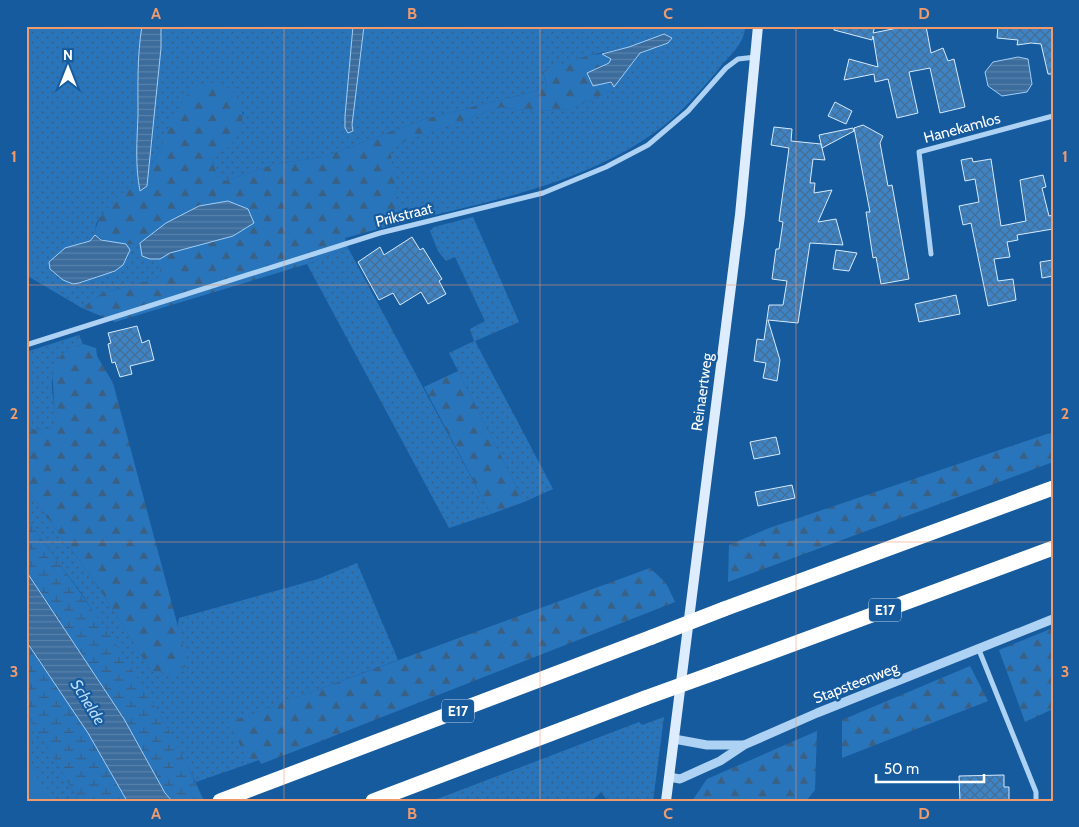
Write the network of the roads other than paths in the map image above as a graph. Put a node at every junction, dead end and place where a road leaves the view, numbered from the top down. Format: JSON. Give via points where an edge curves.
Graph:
{"nodes":[{"id":1,"x":758,"y":26,"type":"edge"},
{"id":2,"x":756,"y":57,"type":"junction"},
{"id":3,"x":1053,"y":116,"type":"edge"},
{"id":4,"x":931,"y":254,"type":"dead end"},
{"id":5,"x":26,"y":345,"type":"edge"},
{"id":6,"x":1053,"y":488,"type":"edge"},
{"id":7,"x":1053,"y":548,"type":"edge"},
{"id":8,"x":1053,"y":619,"type":"edge"},
{"id":9,"x":979,"y":650,"type":"junction"},
{"id":10,"x":674,"y":739,"type":"junction"},
{"id":11,"x":744,"y":744,"type":"junction"},
{"id":12,"x":669,"y":777,"type":"junction"},
{"id":13,"x":220,"y":801,"type":"edge"},
{"id":14,"x":373,"y":801,"type":"edge"},
{"id":15,"x":666,"y":801,"type":"edge"},
{"id":16,"x":1036,"y":801,"type":"edge"}],
"edges":[{"from":1,"to":2,"type":"main road","name":"Reinaertweg"},
{"from":2,"to":5,"type":"street","name":"Prikstraat","via":[[738,59],[726,68],[688,112],[648,145],[606,167],[543,193],[380,233]]},
{"from":2,"to":10,"type":"main road","name":"Reinaertweg","via":[[732,281]]},
{"from":3,"to":4,"type":"street","name":"Hanekamlos","via":[[919,152]]},
{"from":6,"to":13,"type":"highway","number":"E17","bridge":true},
{"from":7,"to":14,"type":"highway","number":"E17","bridge":true},
{"from":8,"to":9,"type":"street","name":"Stapsteenweg"},
{"from":9,"to":11,"type":"street","name":"Stapsteenweg"},
{"from":9,"to":16,"type":"street","via":[[1036,792]]},
{"from":10,"to":11,"type":"street","name":"Stapsteenweg","via":[[707,746]]},
{"from":10,"to":12,"type":"main road","name":"Reinaertweg"},
{"from":11,"to":12,"type":"street","name":"Stapsteenweg","via":[[720,761],[696,772],[680,779]]},
{"from":12,"to":15,"type":"main road","name":"Reinaertweg"}]}
